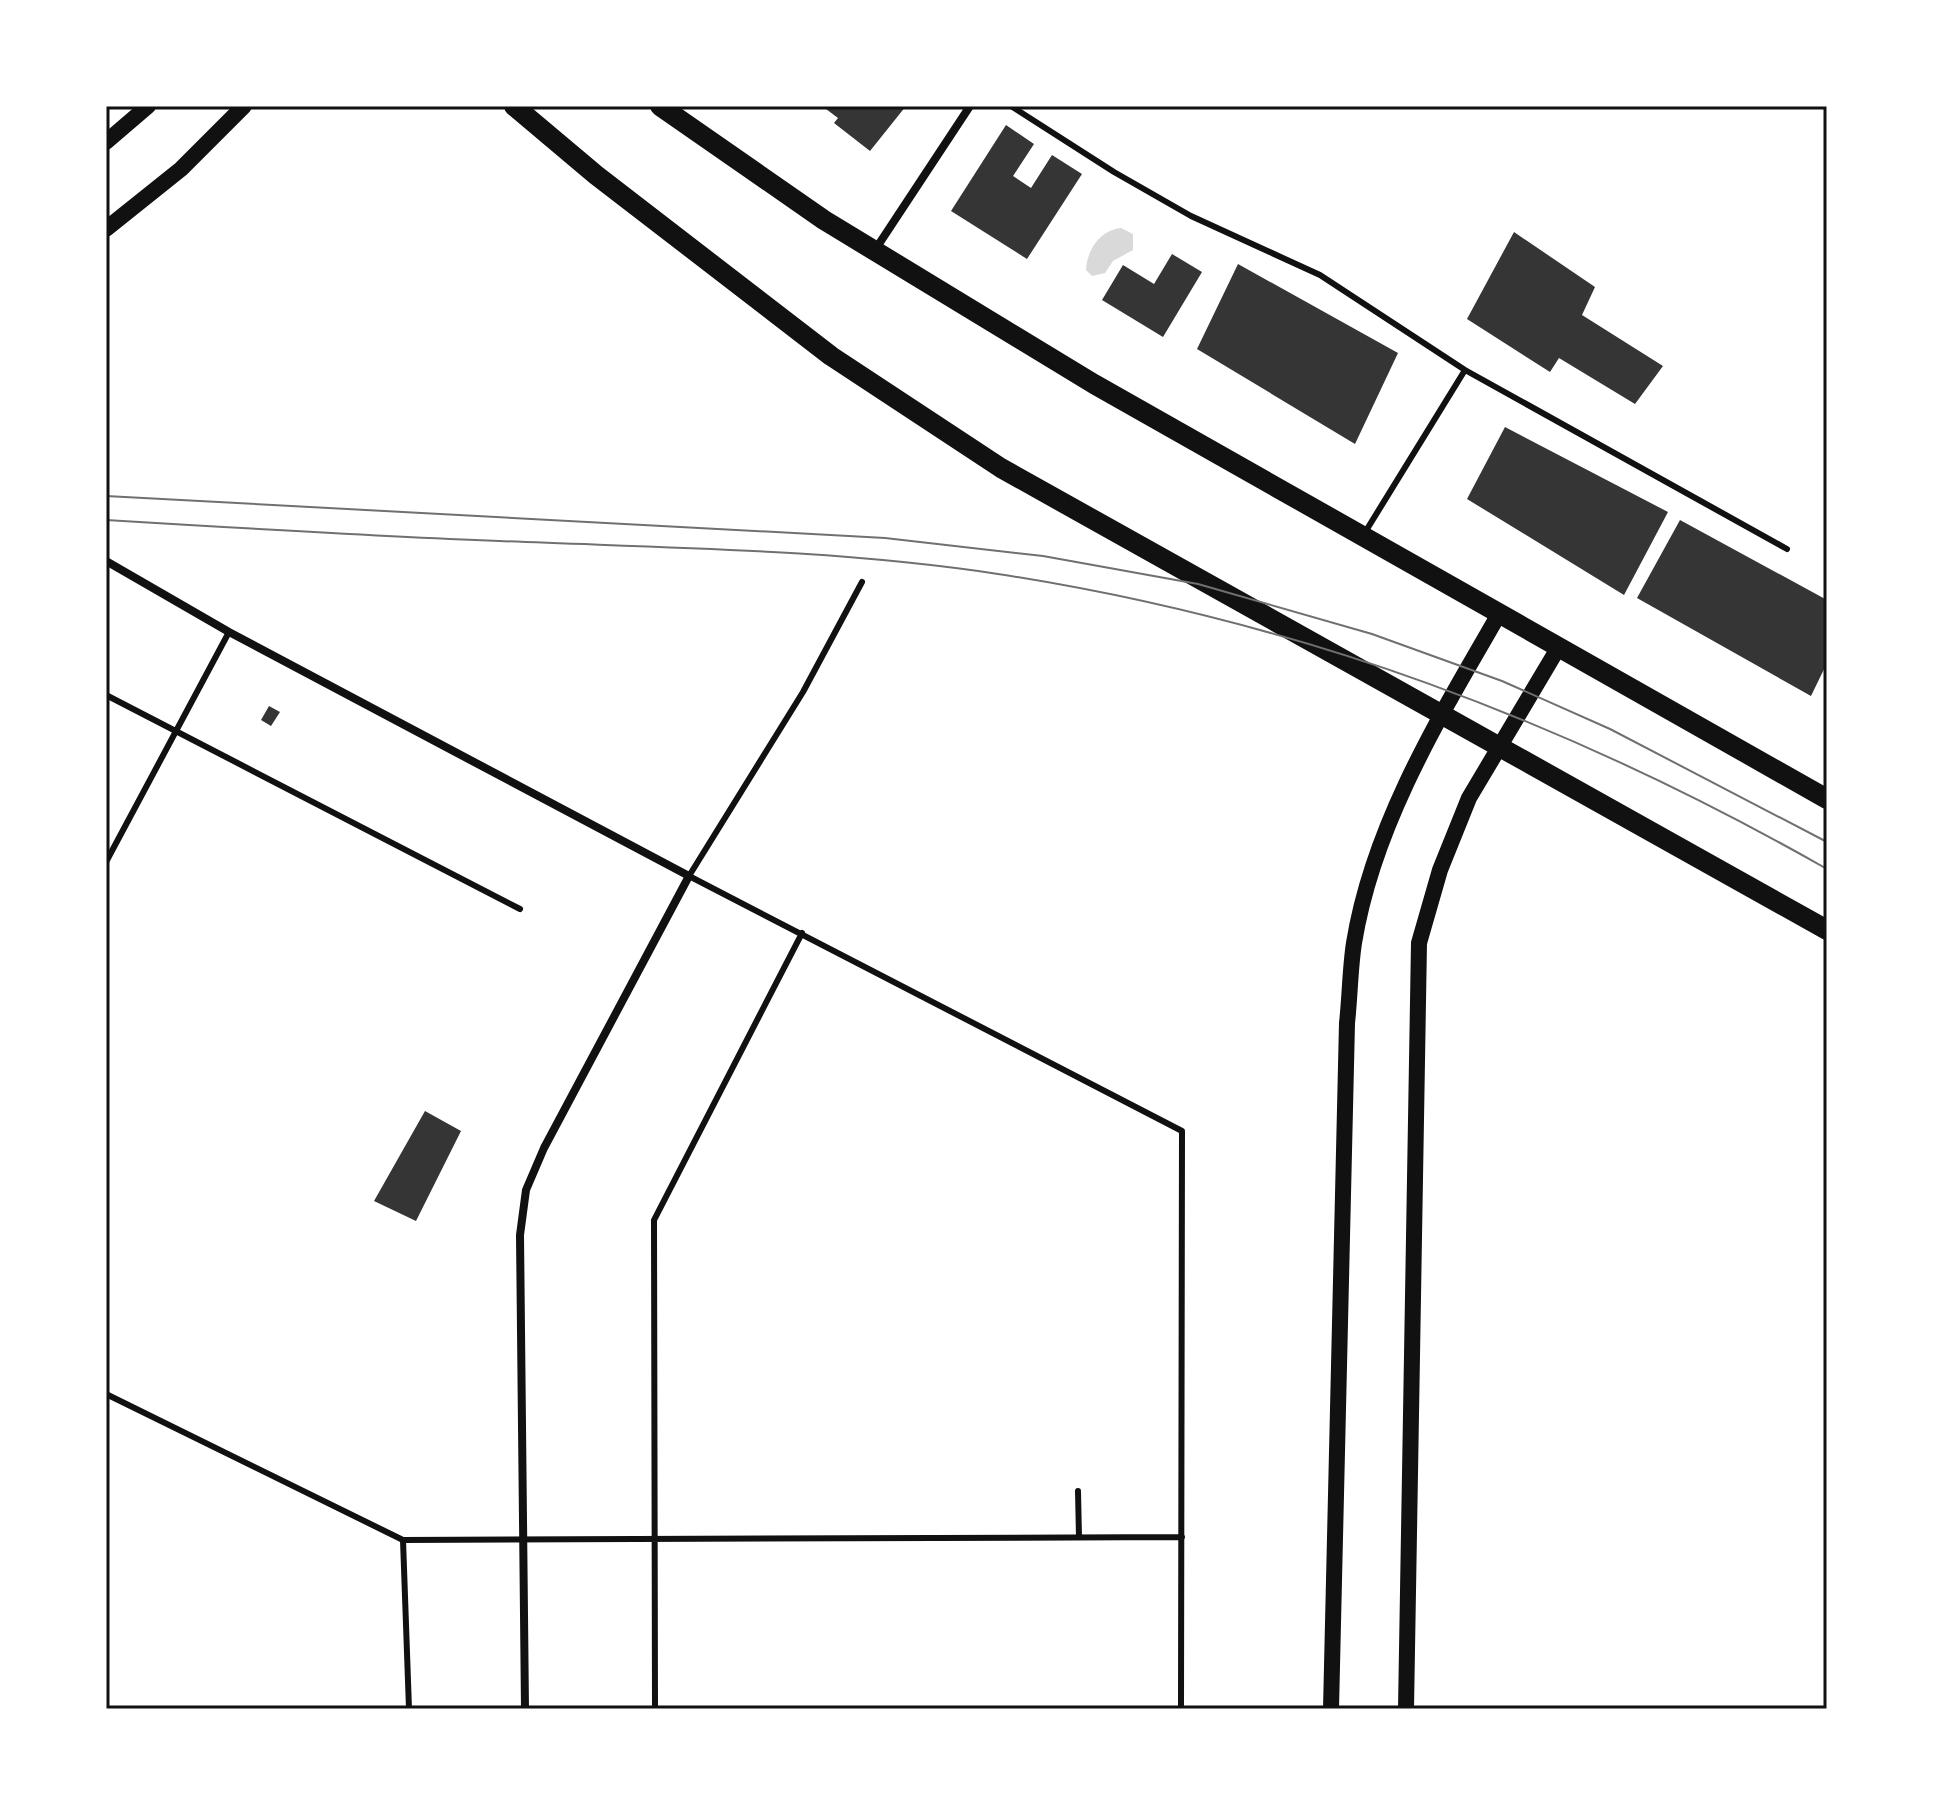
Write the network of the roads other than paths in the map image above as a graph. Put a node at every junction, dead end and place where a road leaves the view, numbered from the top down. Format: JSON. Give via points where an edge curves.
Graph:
{"nodes":[{"id":1,"x":148,"y":106,"type":"edge"},
{"id":2,"x":244,"y":106,"type":"edge"},
{"id":3,"x":514,"y":106,"type":"edge"},
{"id":4,"x":660,"y":106,"type":"edge"},
{"id":5,"x":970,"y":106,"type":"edge"},
{"id":6,"x":1011,"y":106,"type":"edge"},
{"id":7,"x":106,"y":142,"type":"edge"},
{"id":8,"x":106,"y":229,"type":"edge"},
{"id":9,"x":875,"y":251,"type":"junction"},
{"id":10,"x":1465,"y":370,"type":"junction"},
{"id":11,"x":1362,"y":537,"type":"junction"},
{"id":12,"x":1787,"y":549,"type":"dead end"},
{"id":13,"x":106,"y":561,"type":"edge"},
{"id":14,"x":862,"y":582,"type":"dead end"},
{"id":15,"x":1499,"y":614,"type":"junction"},
{"id":16,"x":229,"y":632,"type":"junction"},
{"id":17,"x":1557,"y":650,"type":"junction"},
{"id":18,"x":106,"y":695,"type":"edge"},
{"id":19,"x":1440,"y":715,"type":"junction"},
{"id":20,"x":178,"y":731,"type":"junction"},
{"id":21,"x":1500,"y":749,"type":"junction"},
{"id":22,"x":1827,"y":799,"type":"edge"},
{"id":23,"x":106,"y":862,"type":"edge"},
{"id":24,"x":689,"y":876,"type":"junction"},
{"id":25,"x":520,"y":909,"type":"dead end"},
{"id":26,"x":1827,"y":930,"type":"edge"},
{"id":27,"x":802,"y":933,"type":"junction"},
{"id":28,"x":106,"y":1394,"type":"edge"},
{"id":29,"x":1078,"y":1491,"type":"dead end"},
{"id":30,"x":1079,"y":1537,"type":"junction"},
{"id":31,"x":1182,"y":1537,"type":"junction"},
{"id":32,"x":403,"y":1540,"type":"junction"},
{"id":33,"x":654,"y":1540,"type":"junction"},
{"id":34,"x":523,"y":1541,"type":"junction"},
{"id":35,"x":409,"y":1709,"type":"edge"},
{"id":36,"x":525,"y":1709,"type":"edge"},
{"id":37,"x":655,"y":1709,"type":"edge"},
{"id":38,"x":1181,"y":1709,"type":"edge"},
{"id":39,"x":1331,"y":1709,"type":"edge"},
{"id":40,"x":1406,"y":1709,"type":"edge"}],
"edges":[{"from":1,"to":7,"type":"main road"},
{"from":2,"to":8,"type":"main road","via":[[181,169]]},
{"from":3,"to":19,"type":"main road","via":[[831,356],[1001,468]]},
{"from":4,"to":9,"type":"main road"},
{"from":5,"to":9,"type":"street"},
{"from":6,"to":10,"type":"lane","via":[[1191,216],[1320,275]]},
{"from":9,"to":11,"type":"main road"},
{"from":10,"to":11,"type":"lane"},
{"from":10,"to":12,"type":"lane"},
{"from":11,"to":15,"type":"main road"},
{"from":13,"to":16,"type":"street"},
{"from":14,"to":24,"type":"lane","via":[[803,692]]},
{"from":15,"to":17,"type":"main road"},
{"from":15,"to":19,"type":"main road"},
{"from":16,"to":20,"type":"lane"},
{"from":16,"to":24,"type":"street"},
{"from":17,"to":21,"type":"main road"},
{"from":17,"to":22,"type":"main road"},
{"from":18,"to":20,"type":"lane"},
{"from":19,"to":21,"type":"main road"},
{"from":19,"to":39,"type":"main road","via":[[1377,855],[1354,942],[1347,1023]]},
{"from":20,"to":23,"type":"lane"},
{"from":20,"to":25,"type":"lane"},
{"from":21,"to":26,"type":"main road"},
{"from":21,"to":40,"type":"main road","via":[[1469,798],[1419,943]]},
{"from":24,"to":27,"type":"lane"},
{"from":24,"to":34,"type":"street","via":[[526,1190],[520,1235]]},
{"from":27,"to":31,"type":"lane","via":[[1182,1131]]},
{"from":27,"to":33,"type":"lane","via":[[654,1220]]},
{"from":28,"to":32,"type":"lane"},
{"from":29,"to":30,"type":"lane"},
{"from":30,"to":31,"type":"lane"},
{"from":30,"to":33,"type":"lane"},
{"from":31,"to":38,"type":"lane"},
{"from":32,"to":34,"type":"lane"},
{"from":32,"to":35,"type":"lane"},
{"from":33,"to":34,"type":"lane"},
{"from":33,"to":37,"type":"lane"},
{"from":34,"to":36,"type":"street"}]}
